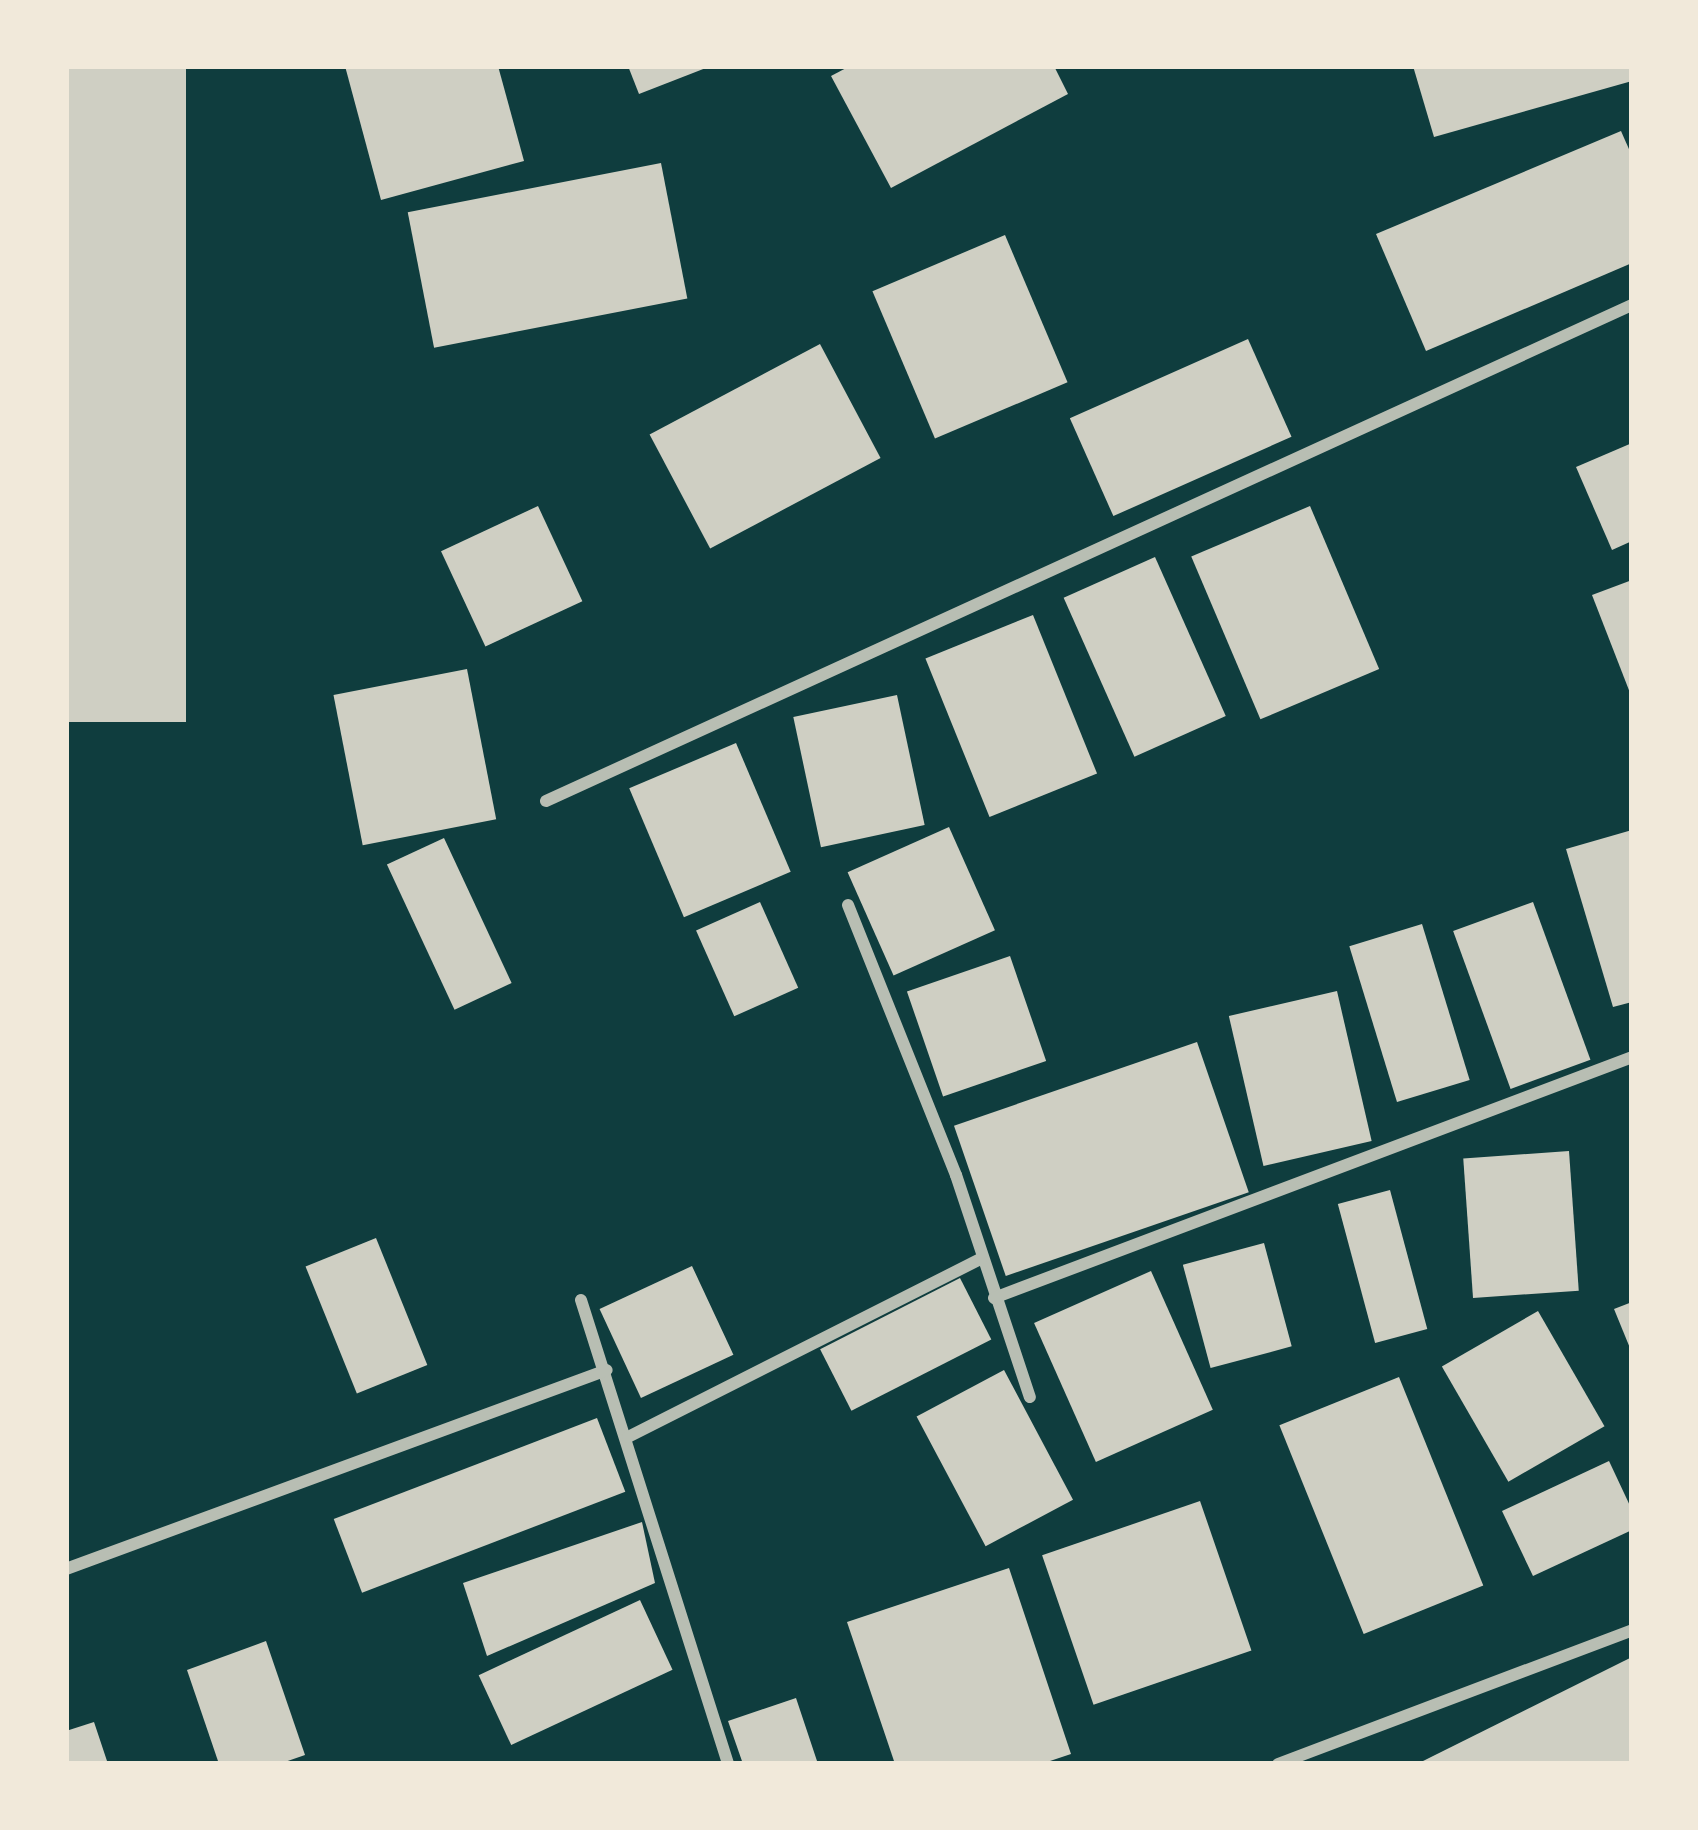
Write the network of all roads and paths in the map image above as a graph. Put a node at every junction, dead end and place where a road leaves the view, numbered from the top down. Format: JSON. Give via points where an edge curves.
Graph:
{"nodes":[{"id":1,"x":1632,"y":305,"type":"edge"},
{"id":2,"x":546,"y":802,"type":"dead end"},
{"id":3,"x":848,"y":905,"type":"dead end"},
{"id":4,"x":1632,"y":1058,"type":"edge"},
{"id":5,"x":981,"y":1258,"type":"junction"},
{"id":6,"x":994,"y":1298,"type":"junction"},
{"id":7,"x":581,"y":1300,"type":"dead end"},
{"id":8,"x":607,"y":1370,"type":"junction"},
{"id":9,"x":1030,"y":1396,"type":"dead end"},
{"id":10,"x":628,"y":1437,"type":"junction"},
{"id":11,"x":66,"y":1569,"type":"edge"},
{"id":12,"x":1632,"y":1630,"type":"edge"},
{"id":13,"x":728,"y":1764,"type":"edge"},
{"id":14,"x":1278,"y":1764,"type":"edge"}],
"edges":[{"from":1,"to":2,"type":"street"},
{"from":3,"to":5,"type":"street"},
{"from":4,"to":6,"type":"street"},
{"from":5,"to":6,"type":"street"},
{"from":5,"to":10,"type":"street"},
{"from":6,"to":9,"type":"street"},
{"from":7,"to":8,"type":"street"},
{"from":8,"to":10,"type":"street"},
{"from":8,"to":11,"type":"street"},
{"from":10,"to":13,"type":"street"},
{"from":12,"to":14,"type":"street"}]}
